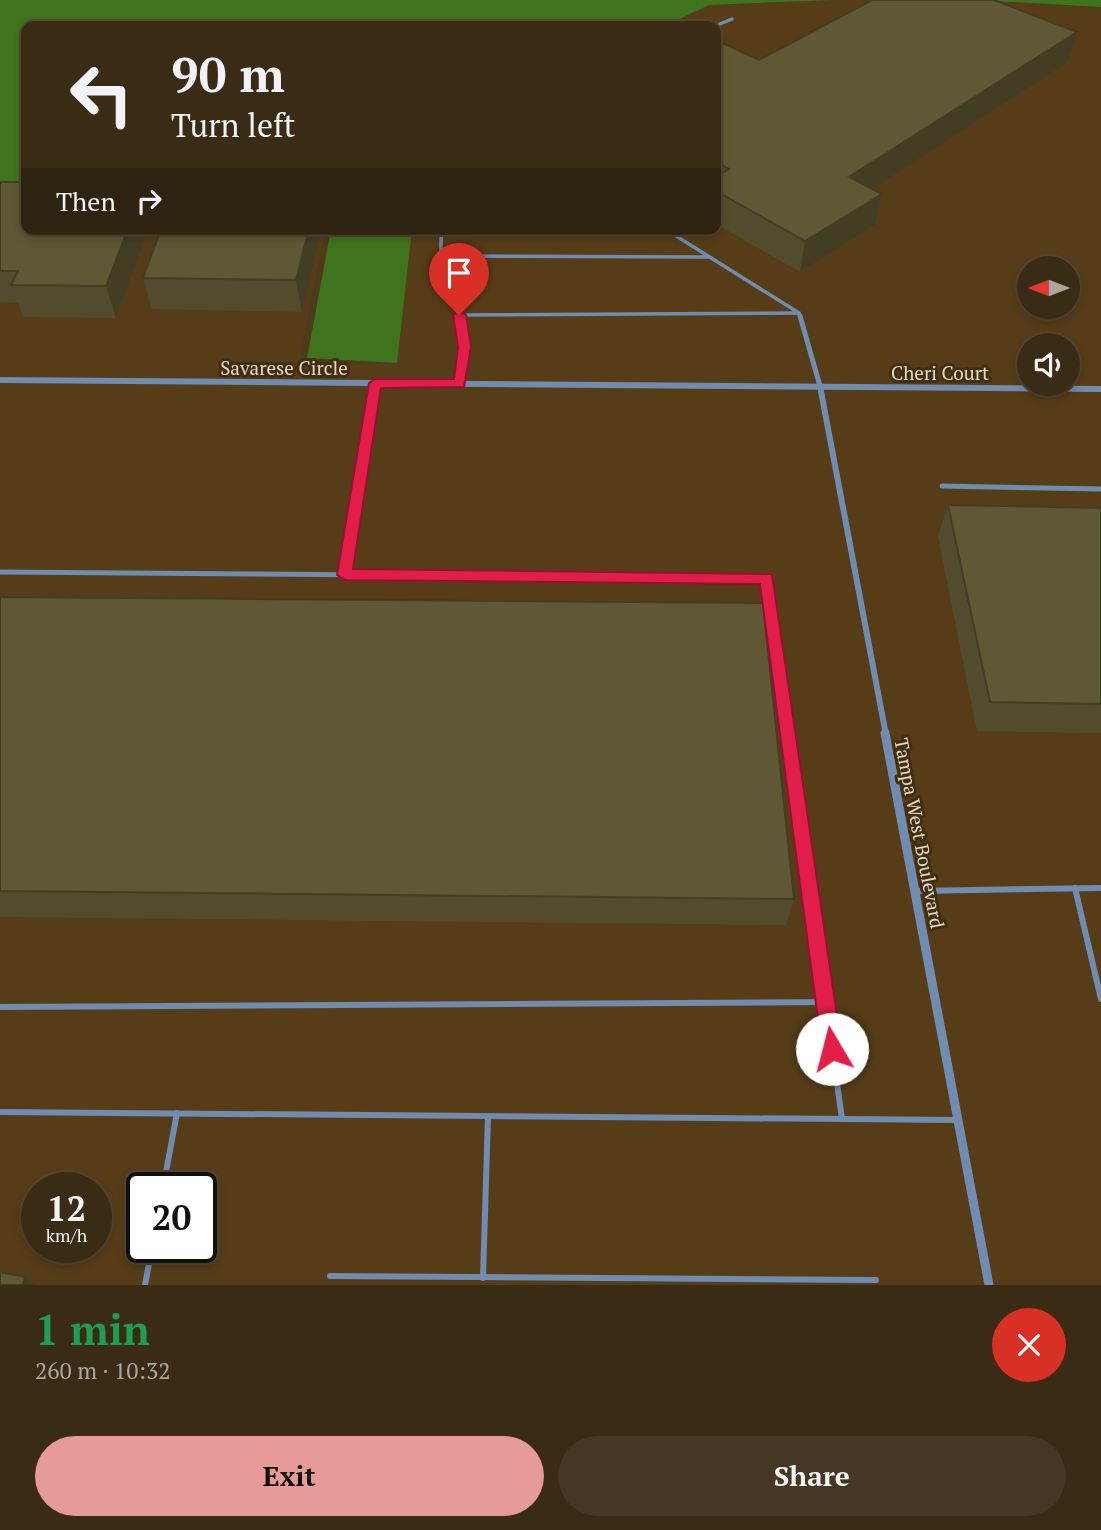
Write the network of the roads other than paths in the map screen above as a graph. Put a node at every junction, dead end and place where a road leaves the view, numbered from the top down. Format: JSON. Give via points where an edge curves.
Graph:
{"nodes":[{"id":1,"x":732,"y":19,"type":"dead end"},
{"id":2,"x":721,"y":24,"type":"edge"},
{"id":3,"x":441,"y":235,"type":"edge"},
{"id":4,"x":674,"y":235,"type":"edge"},
{"id":5,"x":438,"y":256,"type":"junction"},
{"id":6,"x":709,"y":257,"type":"junction"},
{"id":7,"x":799,"y":313,"type":"junction"},
{"id":8,"x":459,"y":315,"type":"junction"},
{"id":9,"x":0,"y":380,"type":"edge"},
{"id":10,"x":375,"y":383,"type":"junction"},
{"id":11,"x":460,"y":384,"type":"junction"},
{"id":12,"x":820,"y":386,"type":"junction"},
{"id":13,"x":1101,"y":389,"type":"edge"},
{"id":14,"x":942,"y":486,"type":"dead end"},
{"id":15,"x":1101,"y":489,"type":"edge"},
{"id":16,"x":0,"y":572,"type":"edge"},
{"id":17,"x":345,"y":575,"type":"junction"},
{"id":18,"x":1075,"y":888,"type":"junction"},
{"id":19,"x":1101,"y":888,"type":"edge"},
{"id":20,"x":915,"y":891,"type":"junction"},
{"id":21,"x":1101,"y":999,"type":"edge"},
{"id":22,"x":825,"y":1002,"type":"junction"},
{"id":23,"x":0,"y":1007,"type":"edge"},
{"id":24,"x":0,"y":1112,"type":"edge"},
{"id":25,"x":177,"y":1113,"type":"junction"},
{"id":26,"x":488,"y":1116,"type":"junction"},
{"id":27,"x":842,"y":1119,"type":"junction"},
{"id":28,"x":957,"y":1120,"type":"junction"},
{"id":29,"x":166,"y":1172,"type":"edge"},
{"id":30,"x":149,"y":1263,"type":"edge"},
{"id":31,"x":330,"y":1276,"type":"dead end"},
{"id":32,"x":483,"y":1278,"type":"junction"},
{"id":33,"x":876,"y":1280,"type":"dead end"},
{"id":34,"x":145,"y":1285,"type":"edge"},
{"id":35,"x":989,"y":1285,"type":"edge"}],
"edges":[{"from":1,"to":2,"type":"lane"},
{"from":3,"to":5,"type":"lane"},
{"from":4,"to":6,"type":"lane"},
{"from":5,"to":6,"type":"lane"},
{"from":5,"to":8,"type":"lane","via":[[444,284]]},
{"from":6,"to":7,"type":"lane"},
{"from":7,"to":8,"type":"lane"},
{"from":7,"to":12,"type":"lane"},
{"from":8,"to":11,"type":"lane","via":[[465,347]]},
{"from":9,"to":10,"type":"street","name":"Savarese Circle"},
{"from":10,"to":11,"type":"street","name":"Savarese Circle"},
{"from":10,"to":17,"type":"lane"},
{"from":11,"to":12,"type":"street","name":"Savarese Circle"},
{"from":12,"to":13,"type":"street","name":"Cheri Court"},
{"from":12,"to":20,"type":"street","name":"Tampa West Boulevard"},
{"from":14,"to":15,"type":"lane"},
{"from":16,"to":17,"type":"lane"},
{"from":17,"to":22,"type":"lane","via":[[767,578]]},
{"from":18,"to":19,"type":"lane"},
{"from":18,"to":20,"type":"lane"},
{"from":18,"to":21,"type":"lane"},
{"from":20,"to":28,"type":"street","name":"Tampa West Boulevard"},
{"from":22,"to":23,"type":"lane"},
{"from":22,"to":27,"type":"lane"},
{"from":24,"to":25,"type":"lane"},
{"from":25,"to":26,"type":"lane"},
{"from":25,"to":29,"type":"lane"},
{"from":26,"to":27,"type":"lane"},
{"from":26,"to":32,"type":"lane"},
{"from":27,"to":28,"type":"lane"},
{"from":28,"to":35,"type":"street","name":"Tampa West Boulevard"},
{"from":30,"to":34,"type":"lane"},
{"from":31,"to":32,"type":"lane"},
{"from":32,"to":33,"type":"lane"}]}
